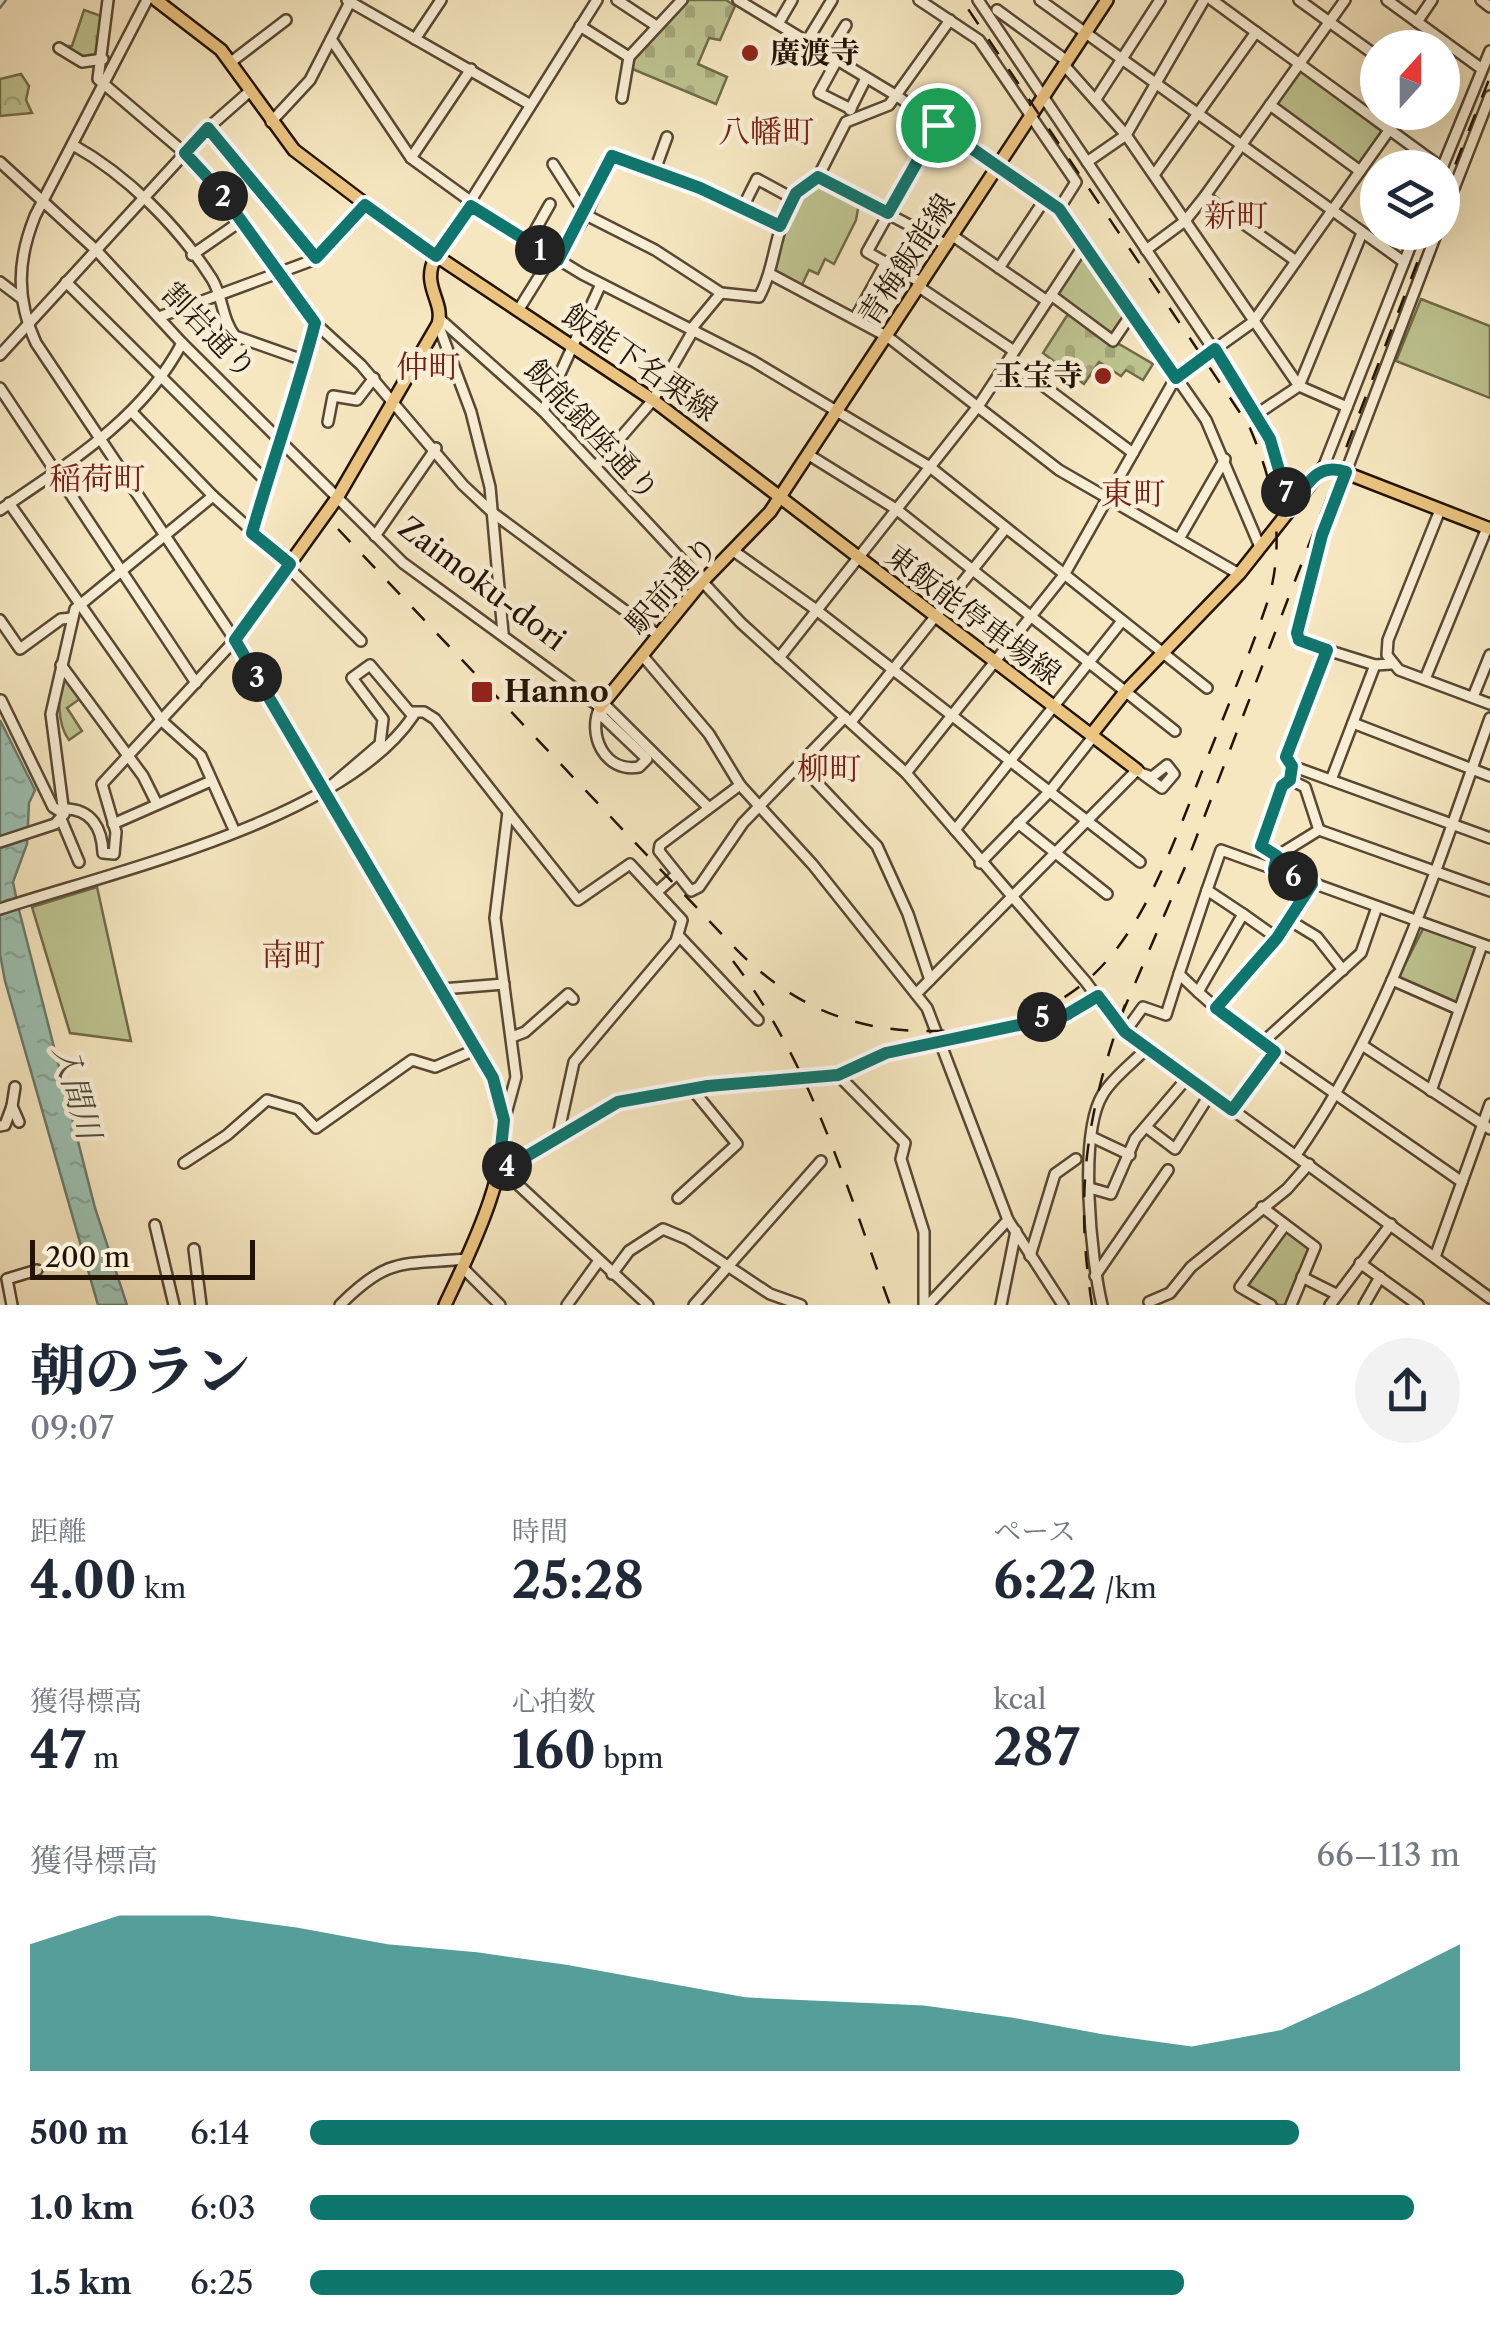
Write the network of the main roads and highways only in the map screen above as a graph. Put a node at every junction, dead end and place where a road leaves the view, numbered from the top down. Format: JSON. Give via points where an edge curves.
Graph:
{"nodes":[{"id":1,"x":156,"y":0,"type":"edge"},
{"id":2,"x":1107,"y":0,"type":"edge"},
{"id":3,"x":436,"y":256,"type":"junction"},
{"id":4,"x":781,"y":496,"type":"junction"},
{"id":5,"x":1488,"y":529,"type":"edge"},
{"id":6,"x":602,"y":705,"type":"road end"},
{"id":7,"x":1092,"y":736,"type":"junction"},
{"id":8,"x":1140,"y":772,"type":"road end"},
{"id":9,"x":445,"y":1305,"type":"edge"}],
"edges":[{"from":1,"to":3,"type":"main road","name":"飯能下名栗線","via":[[231,62],[294,150]]},
{"from":2,"to":4,"type":"main road","name":"青梅飯能線"},
{"from":3,"to":4,"type":"main road","name":"飯能下名栗線","via":[[654,400]]},
{"from":3,"to":9,"type":"main road","via":[[430,289],[439,321],[337,498],[235,640],[499,1094],[499,1166]]},
{"from":4,"to":6,"type":"main road","name":"駅前通り"},
{"from":4,"to":7,"type":"main road","name":"東飯能停車場線"},
{"from":5,"to":7,"type":"main road","via":[[1322,468],[1239,574]]},
{"from":7,"to":8,"type":"main road","name":"東飯能停車場線"}]}
